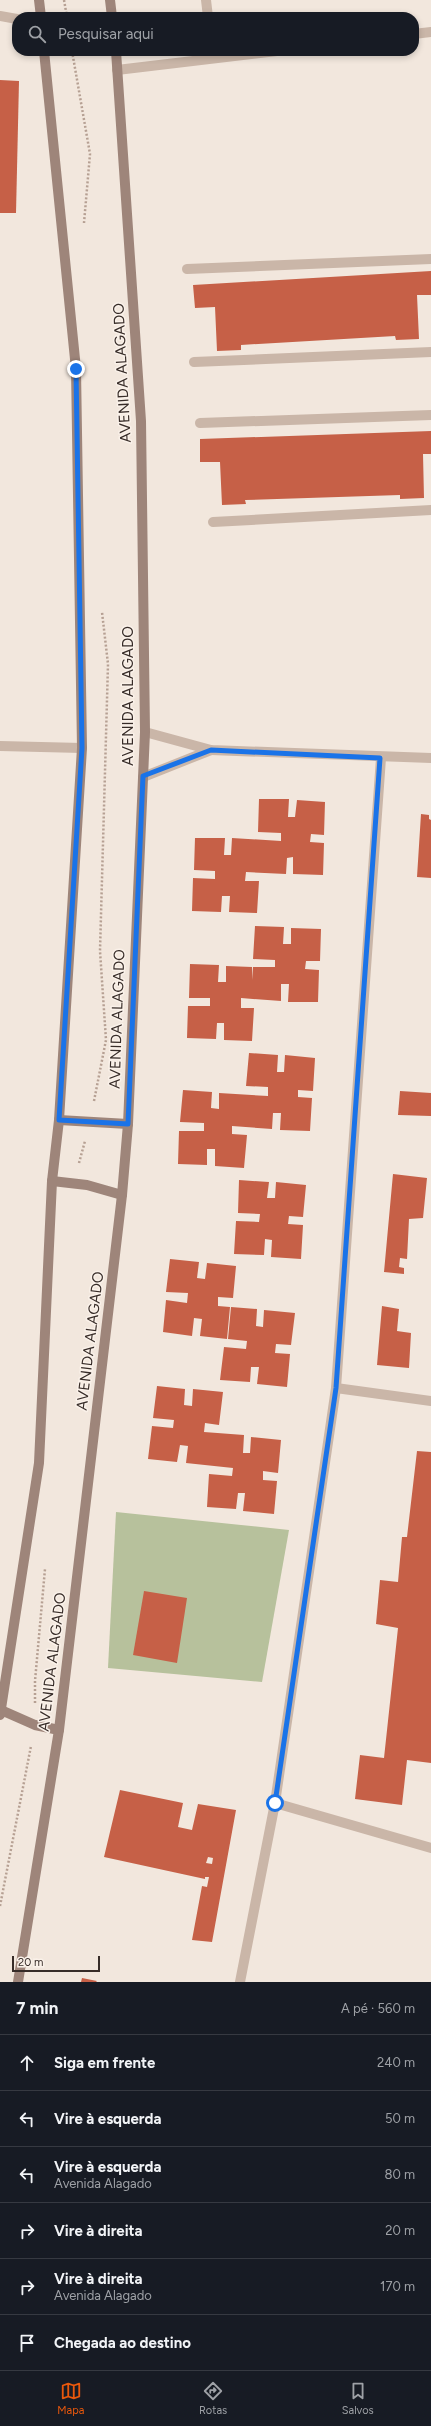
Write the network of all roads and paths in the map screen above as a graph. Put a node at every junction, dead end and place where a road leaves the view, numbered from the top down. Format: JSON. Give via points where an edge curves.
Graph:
{"nodes":[{"id":1,"x":39,"y":0,"type":"edge"},
{"id":2,"x":64,"y":0,"type":"edge"},
{"id":3,"x":110,"y":0,"type":"edge"},
{"id":4,"x":206,"y":0,"type":"edge"},
{"id":5,"x":40,"y":12,"type":"edge"},
{"id":6,"x":66,"y":12,"type":"edge"},
{"id":7,"x":111,"y":12,"type":"edge"},
{"id":8,"x":207,"y":12,"type":"edge"},
{"id":9,"x":0,"y":16,"type":"edge"},
{"id":10,"x":12,"y":18,"type":"edge"},
{"id":11,"x":431,"y":32,"type":"edge"},
{"id":12,"x":419,"y":33,"type":"edge"},
{"id":13,"x":45,"y":56,"type":"edge"},
{"id":14,"x":116,"y":56,"type":"edge"},
{"id":15,"x":207,"y":56,"type":"edge"},
{"id":16,"x":117,"y":70,"type":"junction"},
{"id":17,"x":431,"y":259,"type":"edge"},
{"id":18,"x":187,"y":269,"type":"dead end"},
{"id":19,"x":431,"y":352,"type":"edge"},
{"id":20,"x":194,"y":362,"type":"dead end"},
{"id":21,"x":431,"y":415,"type":"edge"},
{"id":22,"x":200,"y":423,"type":"dead end"},
{"id":23,"x":431,"y":510,"type":"edge"},
{"id":24,"x":213,"y":522,"type":"dead end"},
{"id":25,"x":145,"y":732,"type":"junction"},
{"id":26,"x":0,"y":746,"type":"edge"},
{"id":27,"x":82,"y":748,"type":"junction"},
{"id":28,"x":211,"y":750,"type":"junction"},
{"id":29,"x":380,"y":758,"type":"junction"},
{"id":30,"x":431,"y":758,"type":"edge"},
{"id":31,"x":143,"y":776,"type":"junction"},
{"id":32,"x":59,"y":1120,"type":"junction"},
{"id":33,"x":128,"y":1124,"type":"junction"},
{"id":34,"x":52,"y":1180,"type":"junction"},
{"id":35,"x":122,"y":1195,"type":"junction"},
{"id":36,"x":336,"y":1388,"type":"junction"},
{"id":37,"x":431,"y":1401,"type":"edge"},
{"id":38,"x":1,"y":1713,"type":"edge"},
{"id":39,"x":59,"y":1730,"type":"junction"},
{"id":40,"x":275,"y":1803,"type":"junction"},
{"id":41,"x":431,"y":1848,"type":"edge"},
{"id":42,"x":18,"y":1982,"type":"edge"},
{"id":43,"x":240,"y":1982,"type":"edge"}],
"edges":[{"from":1,"to":5,"type":"main road"},
{"from":2,"to":6,"type":"path"},
{"from":3,"to":7,"type":"main road"},
{"from":4,"to":8,"type":"street"},
{"from":9,"to":10,"type":"street"},
{"from":11,"to":12,"type":"street"},
{"from":13,"to":27,"type":"main road","via":[[76,369]]},
{"from":14,"to":16,"type":"main road","name":"AVENIDA ALAGADO"},
{"from":15,"to":16,"type":"street"},
{"from":16,"to":25,"type":"main road","name":"AVENIDA ALAGADO","via":[[141,421]]},
{"from":17,"to":18,"type":"street"},
{"from":19,"to":20,"type":"street"},
{"from":21,"to":22,"type":"street"},
{"from":23,"to":24,"type":"street"},
{"from":25,"to":28,"type":"street"},
{"from":25,"to":31,"type":"main road","name":"AVENIDA ALAGADO"},
{"from":26,"to":27,"type":"street"},
{"from":27,"to":32,"type":"main road"},
{"from":28,"to":29,"type":"street"},
{"from":28,"to":31,"type":"street"},
{"from":29,"to":30,"type":"street"},
{"from":29,"to":36,"type":"street"},
{"from":31,"to":33,"type":"main road","name":"AVENIDA ALAGADO"},
{"from":32,"to":33,"type":"main road"},
{"from":32,"to":34,"type":"main road"},
{"from":33,"to":35,"type":"main road","name":"AVENIDA ALAGADO"},
{"from":34,"to":35,"type":"main road"},
{"from":34,"to":38,"type":"main road","via":[[39,1463]]},
{"from":35,"to":39,"type":"main road","name":"AVENIDA ALAGADO"},
{"from":36,"to":37,"type":"street"},
{"from":36,"to":40,"type":"street"},
{"from":38,"to":39,"type":"main road"},
{"from":39,"to":42,"type":"main road","name":"AVENIDA ALAGADO"},
{"from":40,"to":41,"type":"street"},
{"from":40,"to":43,"type":"street"}]}
